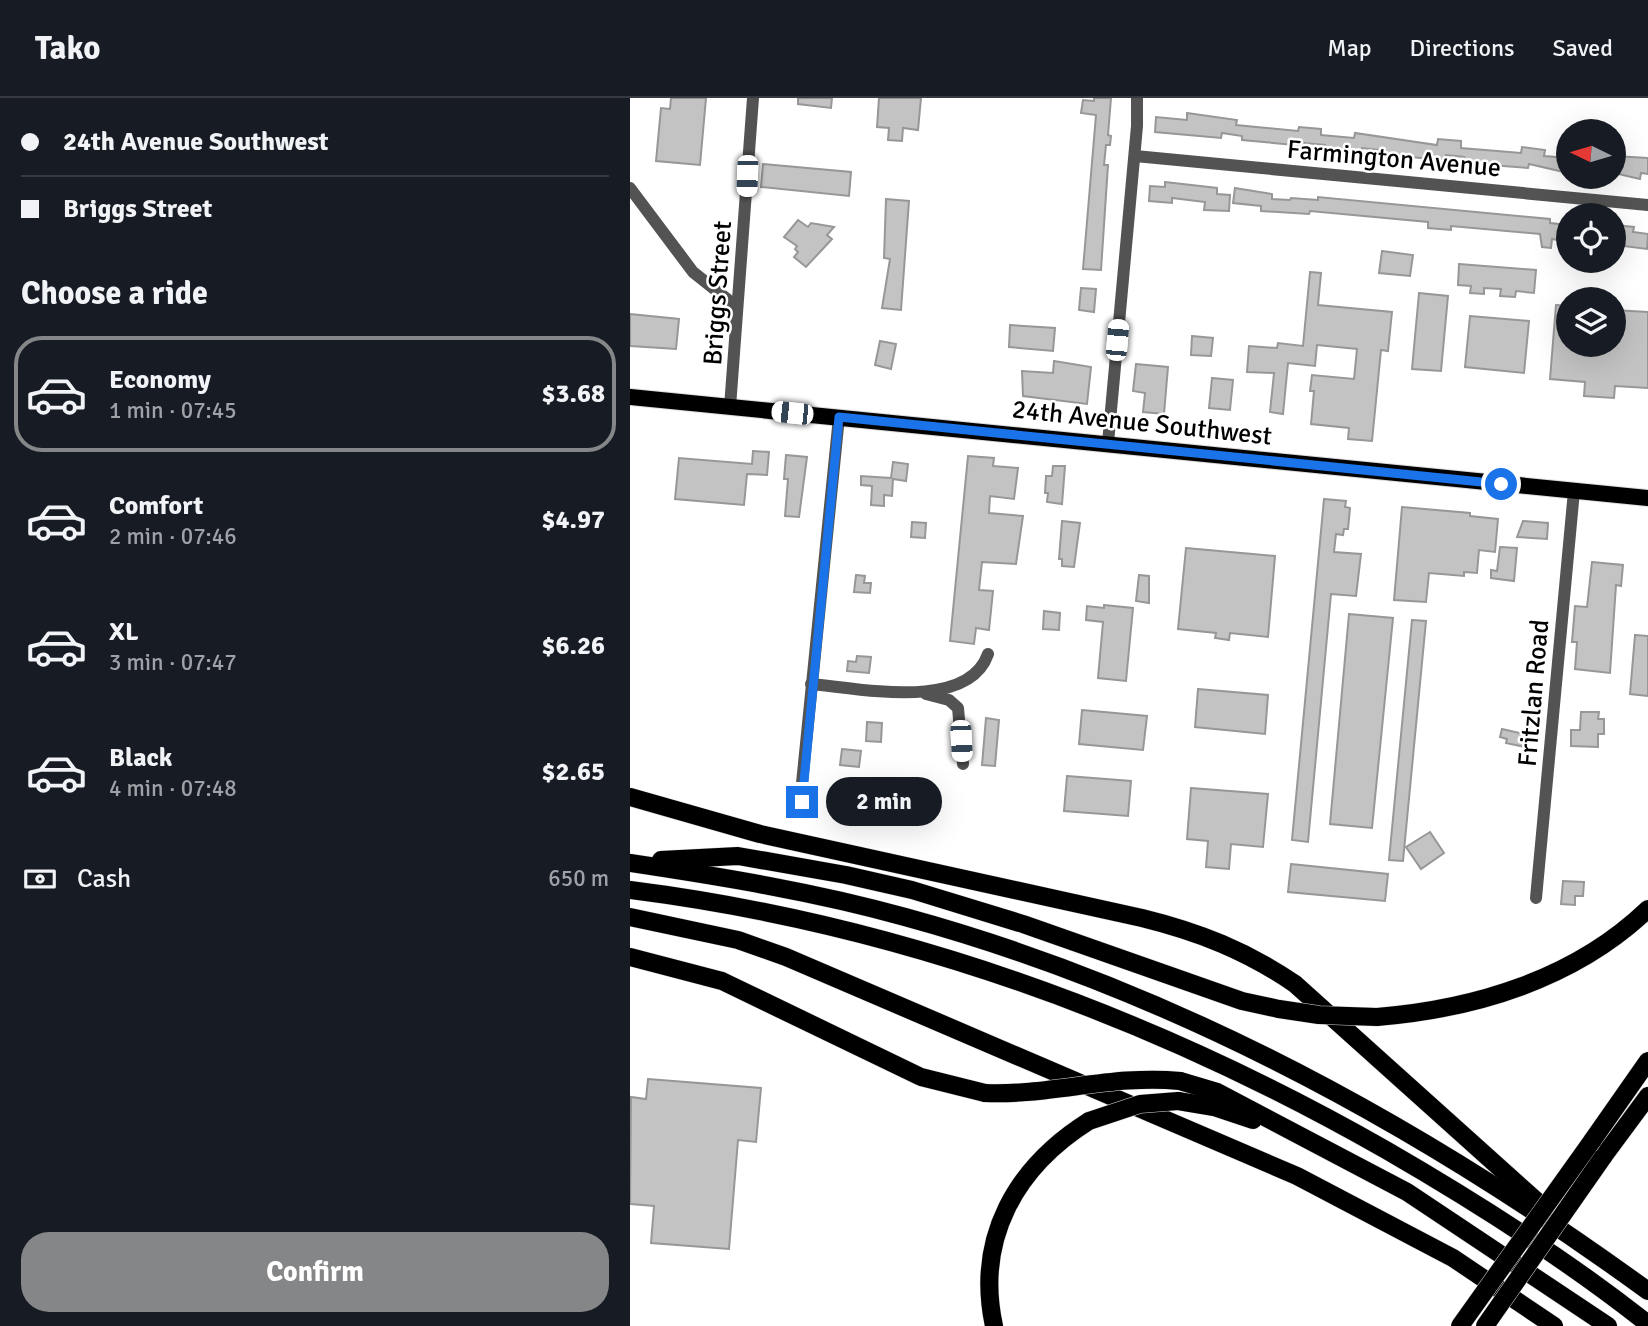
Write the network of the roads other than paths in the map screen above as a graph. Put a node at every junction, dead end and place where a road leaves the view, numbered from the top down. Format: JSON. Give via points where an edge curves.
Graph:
{"nodes":[{"id":1,"x":753,"y":98,"type":"edge"},
{"id":2,"x":1137,"y":98,"type":"edge"},
{"id":3,"x":1135,"y":156,"type":"junction"},
{"id":4,"x":630,"y":188,"type":"edge"},
{"id":5,"x":1648,"y":205,"type":"edge"},
{"id":6,"x":737,"y":307,"type":"junction"},
{"id":7,"x":630,"y":397,"type":"edge"},
{"id":8,"x":730,"y":407,"type":"junction"},
{"id":9,"x":839,"y":417,"type":"junction"},
{"id":10,"x":1108,"y":443,"type":"junction"},
{"id":11,"x":1574,"y":491,"type":"junction"},
{"id":12,"x":1648,"y":498,"type":"edge"},
{"id":13,"x":988,"y":654,"type":"dead end"},
{"id":14,"x":811,"y":684,"type":"junction"},
{"id":15,"x":926,"y":694,"type":"junction"},
{"id":16,"x":963,"y":764,"type":"dead end"},
{"id":17,"x":632,"y":799,"type":"edge"},
{"id":18,"x":800,"y":803,"type":"dead end"},
{"id":19,"x":630,"y":862,"type":"edge"},
{"id":20,"x":630,"y":890,"type":"edge"},
{"id":21,"x":1536,"y":898,"type":"dead end"},
{"id":22,"x":1648,"y":909,"type":"edge"},
{"id":23,"x":630,"y":917,"type":"edge"},
{"id":24,"x":630,"y":957,"type":"edge"},
{"id":25,"x":1648,"y":1061,"type":"edge"},
{"id":26,"x":1648,"y":1096,"type":"edge"},
{"id":27,"x":1356,"y":1164,"type":"junction"},
{"id":28,"x":1588,"y":1247,"type":"junction"},
{"id":29,"x":1648,"y":1291,"type":"edge"},
{"id":30,"x":1648,"y":1324,"type":"edge"},
{"id":31,"x":994,"y":1326,"type":"edge"},
{"id":32,"x":1460,"y":1326,"type":"edge"},
{"id":33,"x":1485,"y":1326,"type":"edge"},
{"id":34,"x":1555,"y":1326,"type":"edge"},
{"id":35,"x":1608,"y":1326,"type":"edge"}],
"edges":[{"from":1,"to":6,"type":"street","name":"Briggs Street"},
{"from":2,"to":3,"type":"street"},
{"from":3,"to":5,"type":"street","name":"Farmington Avenue"},
{"from":3,"to":10,"type":"street"},
{"from":4,"to":6,"type":"street","via":[[693,272]]},
{"from":6,"to":8,"type":"street","name":"Briggs Street"},
{"from":7,"to":8,"type":"main road","name":"24th Avenue Southwest"},
{"from":8,"to":9,"type":"main road","name":"24th Avenue Southwest"},
{"from":9,"to":10,"type":"main road","name":"24th Avenue Southwest"},
{"from":9,"to":14,"type":"street"},
{"from":10,"to":11,"type":"main road","name":"24th Avenue Southwest"},
{"from":11,"to":12,"type":"main road","name":"24th Avenue Southwest"},
{"from":11,"to":21,"type":"street","name":"Fritzlan Road"},
{"from":13,"to":15,"type":"street","via":[[973,676]]},
{"from":14,"to":15,"type":"street"},
{"from":14,"to":18,"type":"street"},
{"from":15,"to":16,"type":"street","via":[[949,700],[958,708]]},
{"from":17,"to":28,"type":"highway","via":[[760,834],[1188,930],[1226,943],[1295,984]]},
{"from":19,"to":22,"type":"highway","bridge":true,"via":[[738,856],[846,874],[974,908],[1242,1000],[1319,1016],[1377,1017],[1461,1006],[1545,977],[1610,940]]},
{"from":19,"to":28,"type":"highway","via":[[775,886],[906,917],[1138,997],[1337,1092],[1477,1174]]},
{"from":20,"to":30,"type":"highway","via":[[795,918],[938,954],[1074,1000],[1182,1045],[1270,1087],[1435,1178]]},
{"from":23,"to":34,"type":"highway","via":[[716,934],[786,957],[1297,1176],[1453,1258]]},
{"from":24,"to":27,"type":"highway","bridge":true,"via":[[722,981],[941,1085],[1010,1094],[1142,1079],[1180,1081],[1217,1092]]},
{"from":25,"to":32,"type":"highway","bridge":true},
{"from":26,"to":33,"type":"highway","bridge":true},
{"from":27,"to":31,"type":"highway","bridge":true,"via":[[1246,1117],[1178,1101],[1140,1104],[1089,1121],[1046,1152],[1000,1222],[989,1286]]},
{"from":27,"to":35,"type":"highway","via":[[1446,1216]]},
{"from":28,"to":29,"type":"highway"}]}
